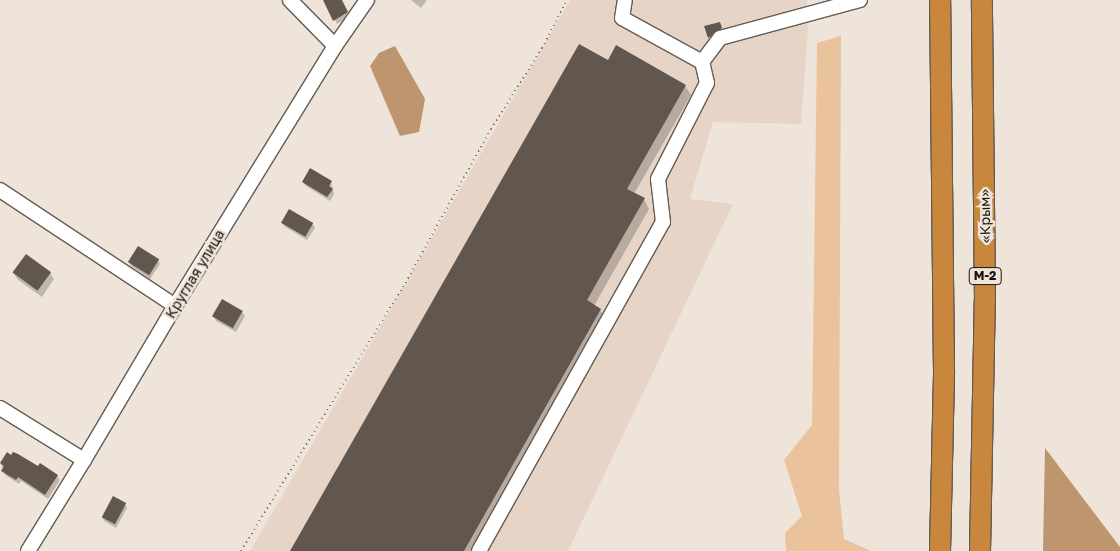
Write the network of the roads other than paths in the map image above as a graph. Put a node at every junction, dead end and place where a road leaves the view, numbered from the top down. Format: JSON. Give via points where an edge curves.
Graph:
{"nodes":[{"id":1,"x":290,"y":0,"type":"edge"},
{"id":2,"x":367,"y":0,"type":"edge"},
{"id":3,"x":625,"y":0,"type":"edge"},
{"id":4,"x":860,"y":0,"type":"edge"},
{"id":5,"x":940,"y":0,"type":"edge"},
{"id":6,"x":982,"y":0,"type":"edge"},
{"id":7,"x":335,"y":46,"type":"junction"},
{"id":8,"x":702,"y":62,"type":"junction"},
{"id":9,"x":0,"y":190,"type":"edge"},
{"id":10,"x":175,"y":306,"type":"junction"},
{"id":11,"x":0,"y":408,"type":"edge"},
{"id":12,"x":84,"y":460,"type":"junction"},
{"id":13,"x":28,"y":551,"type":"edge"},
{"id":14,"x":479,"y":551,"type":"edge"},
{"id":15,"x":940,"y":551,"type":"edge"},
{"id":16,"x":980,"y":551,"type":"edge"}],
"edges":[{"from":1,"to":7,"type":"street"},
{"from":2,"to":7,"type":"street","name":"Круглая улица"},
{"from":3,"to":8,"type":"street","via":[[622,18]]},
{"from":4,"to":8,"type":"street","via":[[720,38]]},
{"from":5,"to":15,"type":"highway","via":[[944,371]]},
{"from":6,"to":16,"type":"highway","name":"«Крым»","number":"М-2","via":[[986,300]]},
{"from":7,"to":10,"type":"street","name":"Круглая улица"},
{"from":8,"to":14,"type":"street","via":[[707,83],[658,179],[663,222]]},
{"from":9,"to":10,"type":"street"},
{"from":10,"to":12,"type":"street","name":"Круглая улица"},
{"from":11,"to":12,"type":"street"},
{"from":12,"to":13,"type":"street","name":"Круглая улица"}]}
